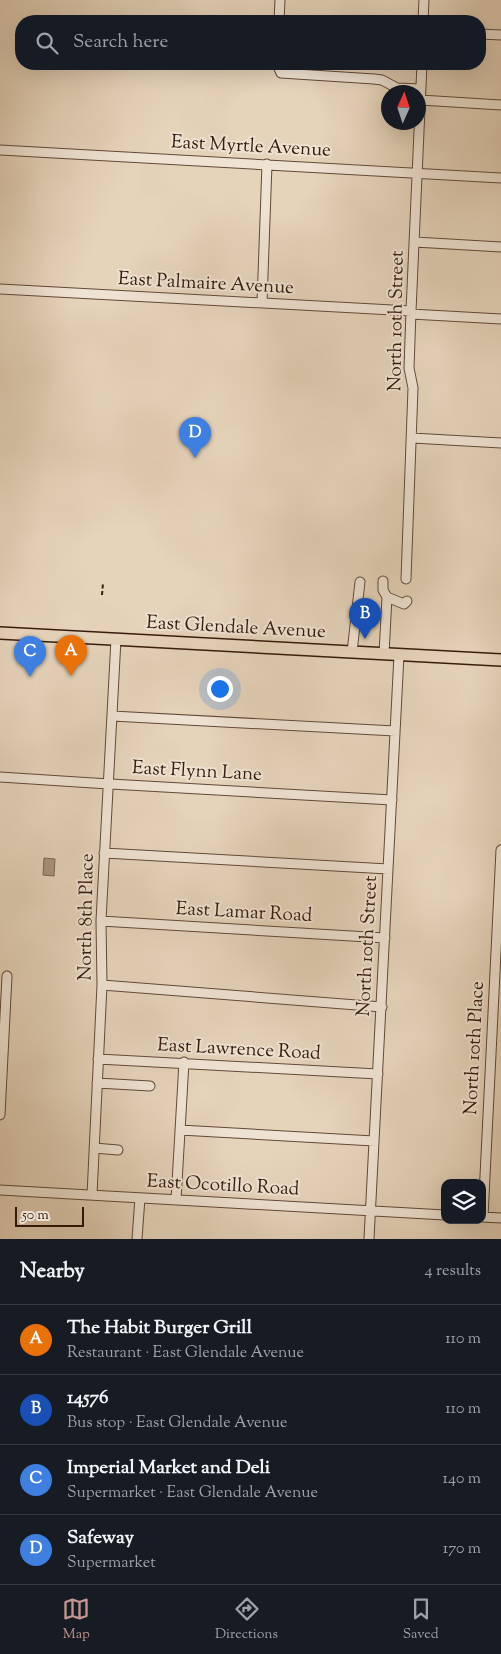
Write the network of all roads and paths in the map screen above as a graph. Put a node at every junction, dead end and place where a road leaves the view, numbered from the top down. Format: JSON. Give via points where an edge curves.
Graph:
{"nodes":[{"id":1,"x":280,"y":0,"type":"edge"},
{"id":2,"x":424,"y":0,"type":"edge"},
{"id":3,"x":279,"y":15,"type":"edge"},
{"id":4,"x":423,"y":15,"type":"edge"},
{"id":5,"x":486,"y":34,"type":"edge"},
{"id":6,"x":501,"y":35,"type":"edge"},
{"id":7,"x":280,"y":70,"type":"edge"},
{"id":8,"x":422,"y":70,"type":"edge"},
{"id":9,"x":390,"y":85,"type":"edge"},
{"id":10,"x":421,"y":85,"type":"edge"},
{"id":11,"x":426,"y":100,"type":"edge"},
{"id":12,"x":501,"y":105,"type":"edge"},
{"id":13,"x":419,"y":130,"type":"edge"},
{"id":14,"x":0,"y":150,"type":"edge"},
{"id":15,"x":267,"y":164,"type":"junction"},
{"id":16,"x":417,"y":172,"type":"junction"},
{"id":17,"x":501,"y":178,"type":"edge"},
{"id":18,"x":414,"y":242,"type":"junction"},
{"id":19,"x":501,"y":247,"type":"edge"},
{"id":20,"x":0,"y":289,"type":"edge"},
{"id":21,"x":262,"y":303,"type":"junction"},
{"id":22,"x":411,"y":312,"type":"junction"},
{"id":23,"x":501,"y":319,"type":"edge"},
{"id":24,"x":412,"y":438,"type":"junction"},
{"id":25,"x":501,"y":443,"type":"edge"},
{"id":26,"x":406,"y":579,"type":"dead end"},
{"id":27,"x":383,"y":580,"type":"dead end"},
{"id":28,"x":360,"y":582,"type":"dead end"},
{"id":29,"x":102,"y":583,"type":"dead end"},
{"id":30,"x":102,"y":595,"type":"dead end"},
{"id":31,"x":387,"y":597,"type":"junction"},
{"id":32,"x":407,"y":601,"type":"dead end"},
{"id":33,"x":0,"y":633,"type":"edge"},
{"id":34,"x":116,"y":639,"type":"junction"},
{"id":35,"x":352,"y":652,"type":"junction"},
{"id":36,"x":384,"y":654,"type":"junction"},
{"id":37,"x":400,"y":654,"type":"junction"},
{"id":38,"x":501,"y":660,"type":"edge"},
{"id":39,"x":112,"y":716,"type":"junction"},
{"id":40,"x":395,"y":731,"type":"junction"},
{"id":41,"x":0,"y":776,"type":"edge"},
{"id":42,"x":109,"y":784,"type":"junction"},
{"id":43,"x":392,"y":800,"type":"junction"},
{"id":44,"x":501,"y":850,"type":"edge"},
{"id":45,"x":104,"y":853,"type":"junction"},
{"id":46,"x":388,"y":868,"type":"junction"},
{"id":47,"x":101,"y":921,"type":"junction"},
{"id":48,"x":385,"y":938,"type":"junction"},
{"id":49,"x":7,"y":976,"type":"dead end"},
{"id":50,"x":102,"y":985,"type":"junction"},
{"id":51,"x":382,"y":1007,"type":"junction"},
{"id":52,"x":98,"y":1059,"type":"junction"},
{"id":53,"x":184,"y":1062,"type":"junction"},
{"id":54,"x":378,"y":1074,"type":"junction"},
{"id":55,"x":96,"y":1083,"type":"junction"},
{"id":56,"x":150,"y":1086,"type":"dead end"},
{"id":57,"x":0,"y":1115,"type":"edge"},
{"id":58,"x":180,"y":1130,"type":"junction"},
{"id":59,"x":374,"y":1141,"type":"junction"},
{"id":60,"x":94,"y":1148,"type":"junction"},
{"id":61,"x":118,"y":1150,"type":"dead end"},
{"id":62,"x":485,"y":1179,"type":"edge"},
{"id":63,"x":0,"y":1190,"type":"edge"},
{"id":64,"x":92,"y":1195,"type":"junction"},
{"id":65,"x":140,"y":1198,"type":"junction"},
{"id":66,"x":176,"y":1200,"type":"junction"},
{"id":67,"x":371,"y":1211,"type":"junction"},
{"id":68,"x":441,"y":1215,"type":"edge"},
{"id":69,"x":486,"y":1217,"type":"edge"},
{"id":70,"x":501,"y":1218,"type":"edge"},
{"id":71,"x":137,"y":1239,"type":"edge"},
{"id":72,"x":369,"y":1239,"type":"edge"}],
"edges":[{"from":1,"to":3,"type":"street"},
{"from":2,"to":4,"type":"street"},
{"from":5,"to":6,"type":"street"},
{"from":7,"to":9,"type":"street","via":[[382,80]]},
{"from":8,"to":10,"type":"street","name":"North 10th Street"},
{"from":11,"to":12,"type":"street"},
{"from":13,"to":16,"type":"street","name":"North 10th Street"},
{"from":14,"to":15,"type":"street","name":"East Myrtle Avenue"},
{"from":15,"to":16,"type":"street","name":"East Myrtle Avenue"},
{"from":15,"to":21,"type":"street"},
{"from":16,"to":17,"type":"street","name":"East Myrtle Avenue"},
{"from":16,"to":18,"type":"street","name":"North 10th Street"},
{"from":18,"to":19,"type":"street"},
{"from":18,"to":22,"type":"street","name":"North 10th Street"},
{"from":20,"to":21,"type":"street","name":"East Palmaire Avenue"},
{"from":21,"to":22,"type":"street","name":"East Palmaire Avenue"},
{"from":22,"to":23,"type":"street","name":"East Palmaire Avenue"},
{"from":22,"to":24,"type":"street","name":"North 10th Street"},
{"from":24,"to":25,"type":"street"},
{"from":24,"to":26,"type":"street","name":"North 10th Street"},
{"from":27,"to":31,"type":"street"},
{"from":28,"to":35,"type":"street"},
{"from":29,"to":30,"type":"path"},
{"from":31,"to":32,"type":"street","via":[[404,604]]},
{"from":31,"to":36,"type":"street"},
{"from":33,"to":34,"type":"main road","name":"East Glendale Avenue"},
{"from":34,"to":35,"type":"main road","name":"East Glendale Avenue"},
{"from":34,"to":39,"type":"street","name":"North 8th Place"},
{"from":35,"to":36,"type":"main road","name":"East Glendale Avenue"},
{"from":36,"to":37,"type":"main road","name":"East Glendale Avenue"},
{"from":37,"to":38,"type":"main road","name":"East Glendale Avenue"},
{"from":37,"to":40,"type":"street","name":"North 10th Street"},
{"from":39,"to":40,"type":"street"},
{"from":39,"to":42,"type":"street","name":"North 8th Place"},
{"from":40,"to":43,"type":"street","name":"North 10th Street"},
{"from":41,"to":42,"type":"street","name":"East Flynn Lane"},
{"from":42,"to":43,"type":"street","name":"East Flynn Lane"},
{"from":42,"to":45,"type":"street","name":"North 8th Place"},
{"from":43,"to":46,"type":"street","name":"North 10th Street"},
{"from":44,"to":62,"type":"street","name":"North 10th Place"},
{"from":45,"to":46,"type":"street"},
{"from":45,"to":47,"type":"street","name":"North 8th Place"},
{"from":46,"to":48,"type":"street","name":"North 10th Street"},
{"from":47,"to":48,"type":"street","name":"East Lamar Road"},
{"from":47,"to":50,"type":"street","name":"North 8th Place"},
{"from":48,"to":51,"type":"street","name":"North 10th Street"},
{"from":49,"to":57,"type":"street"},
{"from":50,"to":51,"type":"street"},
{"from":50,"to":52,"type":"street","name":"North 8th Place"},
{"from":51,"to":54,"type":"street","name":"North 10th Street"},
{"from":52,"to":53,"type":"street","name":"East Lawrence Road"},
{"from":52,"to":55,"type":"street","name":"North 8th Place"},
{"from":53,"to":54,"type":"street","name":"East Lawrence Road"},
{"from":53,"to":58,"type":"street"},
{"from":54,"to":59,"type":"street","name":"North 10th Street"},
{"from":55,"to":56,"type":"street"},
{"from":55,"to":60,"type":"street","name":"North 8th Place"},
{"from":58,"to":59,"type":"street"},
{"from":58,"to":66,"type":"street"},
{"from":59,"to":67,"type":"street","name":"North 10th Street"},
{"from":60,"to":61,"type":"street"},
{"from":60,"to":64,"type":"street","name":"North 8th Place"},
{"from":63,"to":64,"type":"street","name":"East Ocotillo Road"},
{"from":64,"to":65,"type":"street","name":"East Ocotillo Road"},
{"from":65,"to":66,"type":"street","name":"East Ocotillo Road"},
{"from":65,"to":71,"type":"street"},
{"from":66,"to":67,"type":"street","name":"East Ocotillo Road"},
{"from":67,"to":68,"type":"street","name":"East Ocotillo Road"},
{"from":67,"to":72,"type":"street","name":"North 10th Street"},
{"from":69,"to":70,"type":"street"}]}
